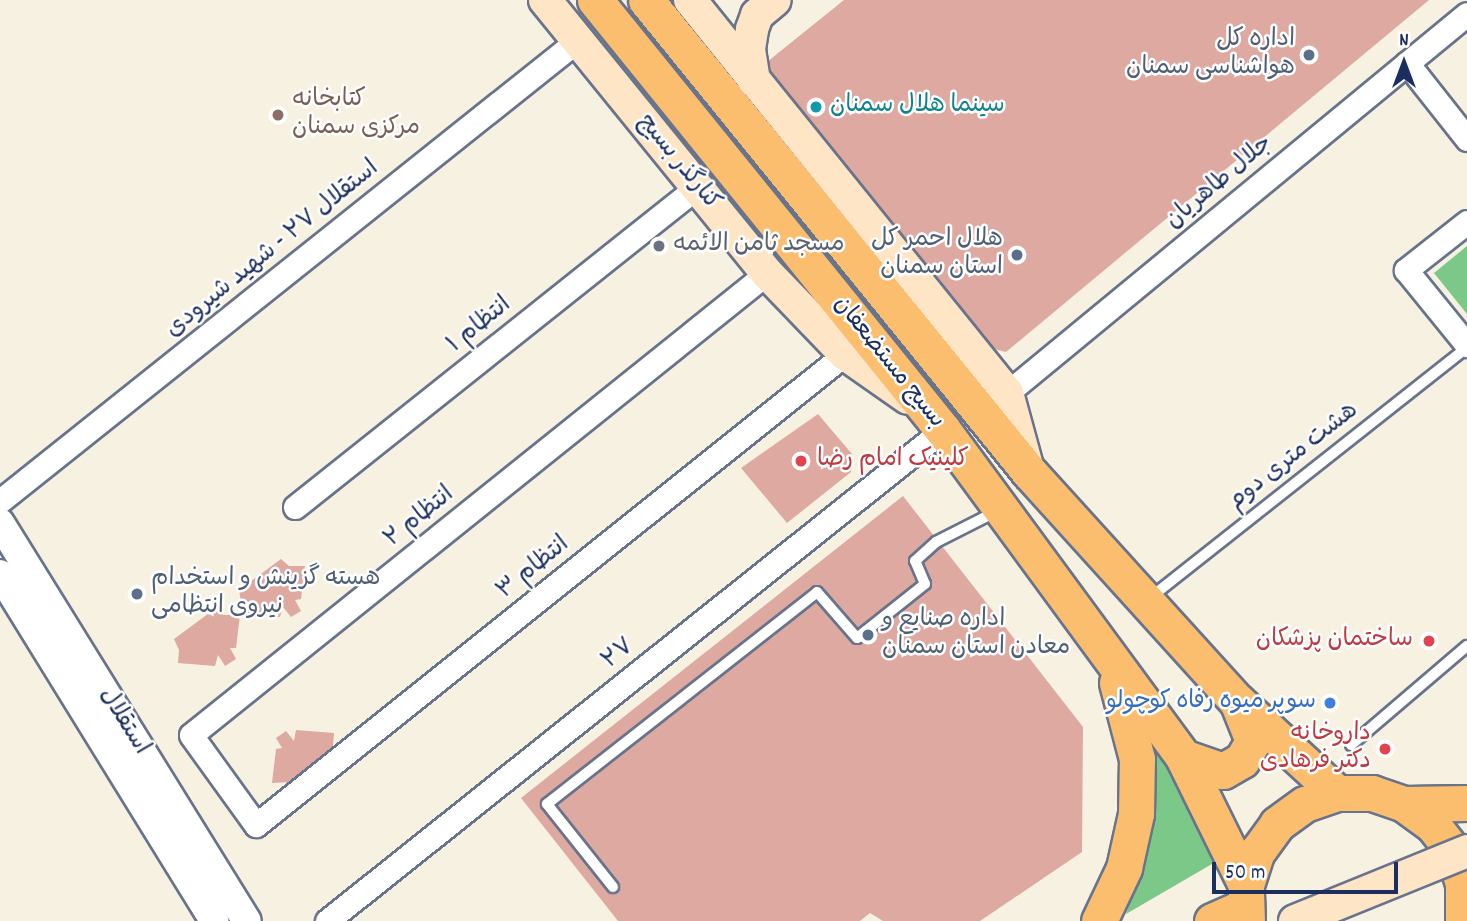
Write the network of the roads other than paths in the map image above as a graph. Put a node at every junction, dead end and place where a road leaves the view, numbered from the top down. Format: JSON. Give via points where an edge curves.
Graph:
{"nodes":[{"id":1,"x":545,"y":0,"type":"edge"},
{"id":2,"x":595,"y":0,"type":"edge"},
{"id":3,"x":646,"y":0,"type":"edge"},
{"id":4,"x":690,"y":0,"type":"edge"},
{"id":5,"x":775,"y":0,"type":"edge"},
{"id":6,"x":1467,"y":14,"type":"edge"},
{"id":7,"x":578,"y":40,"type":"junction"},
{"id":8,"x":1407,"y":63,"type":"junction"},
{"id":9,"x":754,"y":81,"type":"junction"},
{"id":10,"x":1467,"y":139,"type":"edge"},
{"id":11,"x":697,"y":187,"type":"junction"},
{"id":12,"x":1467,"y":222,"type":"edge"},
{"id":13,"x":767,"y":273,"type":"junction"},
{"id":14,"x":1467,"y":346,"type":"edge"},
{"id":15,"x":845,"y":354,"type":"junction"},
{"id":16,"x":1007,"y":393,"type":"junction"},
{"id":17,"x":943,"y":430,"type":"junction"},
{"id":18,"x":1029,"y":472,"type":"junction"},
{"id":19,"x":0,"y":501,"type":"edge"},
{"id":20,"x":295,"y":507,"type":"dead end"},
{"id":21,"x":1000,"y":509,"type":"junction"},
{"id":22,"x":0,"y":523,"type":"edge"},
{"id":23,"x":0,"y":574,"type":"edge"},
{"id":24,"x":1148,"y":599,"type":"junction"},
{"id":25,"x":1467,"y":646,"type":"edge"},
{"id":26,"x":1104,"y":654,"type":"junction"},
{"id":27,"x":1237,"y":701,"type":"junction"},
{"id":28,"x":1351,"y":745,"type":"dead end"},
{"id":29,"x":1183,"y":757,"type":"junction"},
{"id":30,"x":1337,"y":793,"type":"junction"},
{"id":31,"x":1404,"y":803,"type":"junction"},
{"id":32,"x":1467,"y":803,"type":"edge"},
{"id":33,"x":256,"y":825,"type":"joint"},
{"id":34,"x":1467,"y":851,"type":"edge"},
{"id":35,"x":1467,"y":871,"type":"edge"},
{"id":36,"x":613,"y":887,"type":"dead end"},
{"id":37,"x":1246,"y":904,"type":"edge"},
{"id":38,"x":214,"y":921,"type":"edge"},
{"id":39,"x":247,"y":921,"type":"edge"},
{"id":40,"x":327,"y":921,"type":"edge"},
{"id":41,"x":1099,"y":921,"type":"edge"},
{"id":42,"x":1212,"y":921,"type":"edge"},
{"id":43,"x":1295,"y":921,"type":"edge"},
{"id":44,"x":1350,"y":921,"type":"edge"},
{"id":45,"x":1463,"y":921,"type":"edge"}],
"edges":[{"from":1,"to":7,"type":"main road","name":"کنارگذر بسیج"},
{"from":2,"to":17,"type":"main road","name":"بسیج مستضعفان"},
{"from":3,"to":18,"type":"main road","name":"بسیج مستضعفان"},
{"from":4,"to":9,"type":"main road"},
{"from":5,"to":9,"type":"main road","via":[[757,15],[752,29],[749,49]]},
{"from":6,"to":8,"type":"street","name":"جلال طاهریان"},
{"from":7,"to":11,"type":"main road","name":"کنارگذر بسیج"},
{"from":7,"to":19,"type":"street","name":"استقلال ۲۷ - شهید شیرودی"},
{"from":8,"to":10,"type":"street"},
{"from":8,"to":16,"type":"street","name":"جلال طاهریان"},
{"from":9,"to":16,"type":"main road"},
{"from":11,"to":13,"type":"main road","name":"کنارگذر بسیج"},
{"from":11,"to":20,"type":"street","name":"انتظام ۱"},
{"from":12,"to":14,"type":"street","via":[[1406,270]]},
{"from":13,"to":15,"type":"main road","name":"کنارگذر بسیج"},
{"from":13,"to":33,"type":"street","name":"انتظام ۲","via":[[191,735]]},
{"from":14,"to":24,"type":"lane","name":"هشت متری دوم"},
{"from":15,"to":17,"type":"main road","name":"کنارگذر بسیج","via":[[905,394]]},
{"from":15,"to":33,"type":"street","name":"انتظام ۳"},
{"from":16,"to":18,"type":"main road"},
{"from":17,"to":21,"type":"main road","name":"بسیج مستضعفان"},
{"from":17,"to":40,"type":"street","name":"۲۷"},
{"from":18,"to":24,"type":"main road","name":"بسیج مستضعفان"},
{"from":21,"to":26,"type":"main road","name":"بسیج مستضعفان"},
{"from":21,"to":36,"type":"lane","via":[[936,542],[915,561],[925,584],[858,638],[817,592],[547,803]]},
{"from":22,"to":39,"type":"street","name":"استقلال"},
{"from":23,"to":38,"type":"street","name":"استقلال"},
{"from":24,"to":27,"type":"main road","name":"بسیج مستضعفان"},
{"from":25,"to":28,"type":"lane"},
{"from":26,"to":29,"type":"main road","name":"بسیج مستضعفان"},
{"from":26,"to":41,"type":"main road","via":[[1126,705],[1136,759],[1136,814],[1122,871]]},
{"from":27,"to":29,"type":"main road","via":[[1253,741],[1242,760],[1223,771]]},
{"from":27,"to":30,"type":"main road","name":"بسیج مستضعفان"},
{"from":29,"to":37,"type":"main road","name":"بسیج مستضعفان"},
{"from":30,"to":31,"type":"main road","via":[[1371,793]]},
{"from":30,"to":37,"type":"main road","via":[[1305,804],[1277,824],[1256,852]]},
{"from":31,"to":32,"type":"main road"},
{"from":31,"to":45,"type":"main road","via":[[1432,824],[1452,851],[1463,884]]},
{"from":34,"to":43,"type":"main road","bridge":true},
{"from":35,"to":44,"type":"main road"},
{"from":37,"to":42,"type":"main road"}]}
